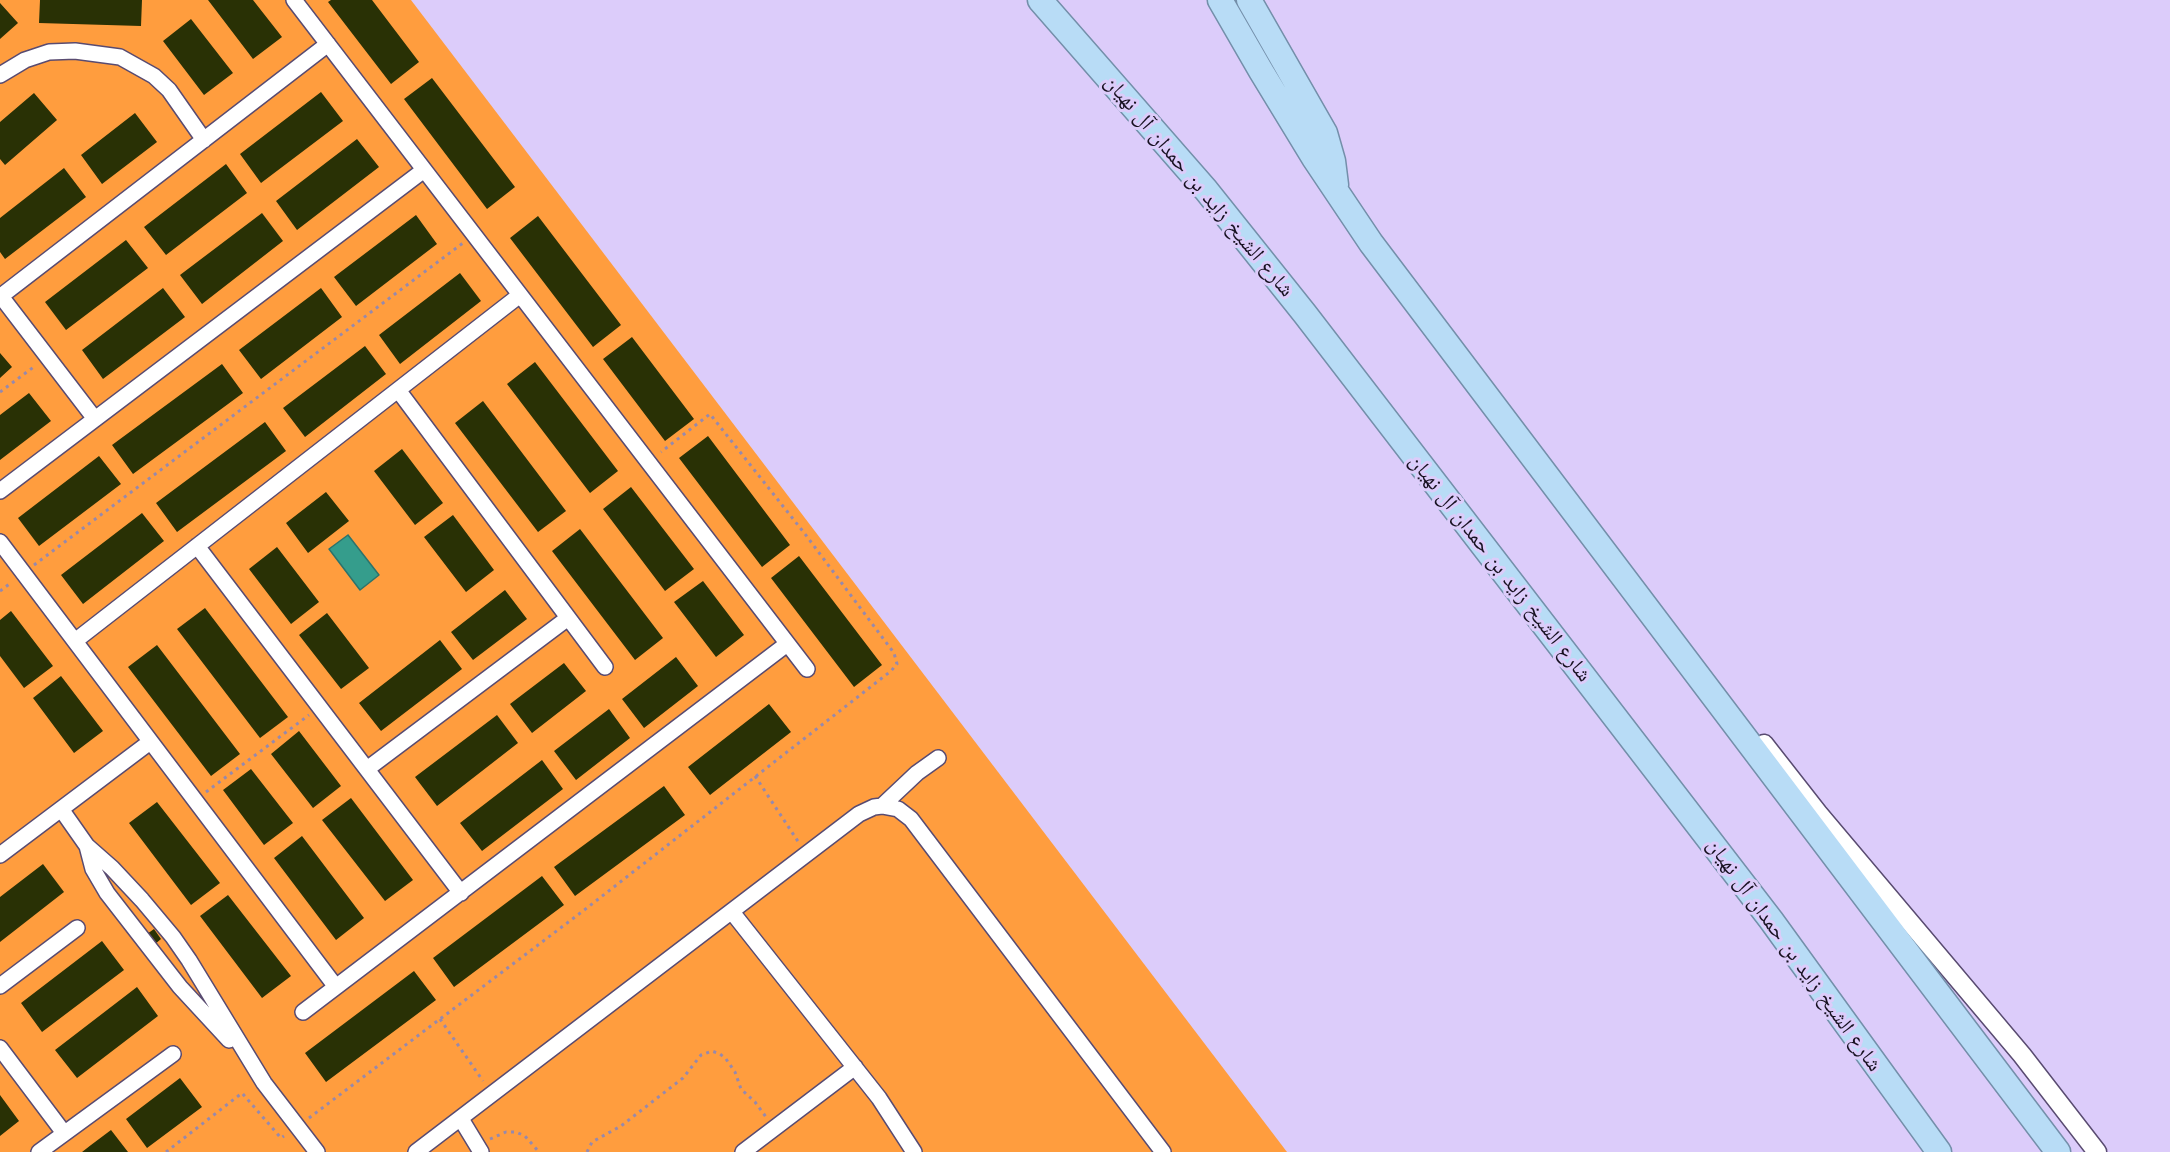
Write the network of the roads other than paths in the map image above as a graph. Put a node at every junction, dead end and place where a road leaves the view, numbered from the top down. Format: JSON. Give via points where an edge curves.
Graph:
{"nodes":[{"id":1,"x":294,"y":0,"type":"edge"},
{"id":2,"x":1040,"y":0,"type":"edge"},
{"id":3,"x":1220,"y":0,"type":"edge"},
{"id":4,"x":1249,"y":0,"type":"edge"},
{"id":5,"x":328,"y":44,"type":"junction"},
{"id":6,"x":0,"y":75,"type":"edge"},
{"id":7,"x":204,"y":140,"type":"junction"},
{"id":8,"x":424,"y":170,"type":"junction"},
{"id":9,"x":1336,"y":191,"type":"junction"},
{"id":10,"x":1,"y":295,"type":"edge"},
{"id":11,"x":520,"y":295,"type":"junction"},
{"id":12,"x":398,"y":390,"type":"junction"},
{"id":13,"x":95,"y":419,"type":"junction"},
{"id":14,"x":0,"y":491,"type":"edge"},
{"id":15,"x":1579,"y":519,"type":"junction"},
{"id":16,"x":0,"y":542,"type":"edge"},
{"id":17,"x":197,"y":546,"type":"junction"},
{"id":18,"x":568,"y":618,"type":"junction"},
{"id":19,"x":75,"y":641,"type":"junction"},
{"id":20,"x":787,"y":644,"type":"junction"},
{"id":21,"x":605,"y":667,"type":"dead end"},
{"id":22,"x":807,"y":669,"type":"dead end"},
{"id":23,"x":150,"y":742,"type":"junction"},
{"id":24,"x":938,"y":758,"type":"dead end"},
{"id":25,"x":367,"y":769,"type":"junction"},
{"id":26,"x":882,"y":806,"type":"junction"},
{"id":27,"x":61,"y":809,"type":"junction"},
{"id":28,"x":87,"y":846,"type":"junction"},
{"id":29,"x":0,"y":855,"type":"edge"},
{"id":30,"x":462,"y":893,"type":"junction"},
{"id":31,"x":142,"y":900,"type":"junction"},
{"id":32,"x":732,"y":912,"type":"junction"},
{"id":33,"x":123,"y":915,"type":"junction"},
{"id":34,"x":77,"y":928,"type":"dead end"},
{"id":35,"x":198,"y":974,"type":"junction"},
{"id":36,"x":0,"y":987,"type":"edge"},
{"id":37,"x":180,"y":987,"type":"junction"},
{"id":38,"x":336,"y":987,"type":"junction"},
{"id":39,"x":303,"y":1012,"type":"dead end"},
{"id":40,"x":0,"y":1048,"type":"edge"},
{"id":41,"x":173,"y":1054,"type":"dead end"},
{"id":42,"x":251,"y":1063,"type":"junction"},
{"id":43,"x":855,"y":1067,"type":"junction"},
{"id":44,"x":461,"y":1119,"type":"junction"},
{"id":45,"x":1917,"y":1124,"type":"junction"},
{"id":46,"x":64,"y":1133,"type":"junction"},
{"id":47,"x":480,"y":1149,"type":"edge"},
{"id":48,"x":39,"y":1152,"type":"edge"},
{"id":49,"x":317,"y":1152,"type":"edge"},
{"id":50,"x":416,"y":1152,"type":"edge"},
{"id":51,"x":743,"y":1152,"type":"edge"},
{"id":52,"x":914,"y":1152,"type":"edge"},
{"id":53,"x":1163,"y":1152,"type":"edge"},
{"id":54,"x":1926,"y":1152,"type":"edge"},
{"id":55,"x":1939,"y":1152,"type":"edge"},
{"id":56,"x":2058,"y":1152,"type":"edge"},
{"id":57,"x":2097,"y":1152,"type":"edge"}],
"edges":[{"from":1,"to":5,"type":"street"},
{"from":2,"to":45,"type":"highway","name":"شارع الشيخ زايد بن حمدان آل نهيان","via":[[1206,190],[1305,314],[1771,920]]},
{"from":3,"to":9,"type":"highway"},
{"from":4,"to":9,"type":"highway","via":[[1325,133]]},
{"from":5,"to":7,"type":"street"},
{"from":5,"to":8,"type":"street"},
{"from":6,"to":7,"type":"street","via":[[49,52],[120,57],[154,76],[169,90]]},
{"from":7,"to":10,"type":"street"},
{"from":8,"to":11,"type":"street"},
{"from":8,"to":13,"type":"street"},
{"from":9,"to":15,"type":"highway"},
{"from":10,"to":13,"type":"street"},
{"from":11,"to":12,"type":"street"},
{"from":11,"to":20,"type":"street"},
{"from":12,"to":17,"type":"street"},
{"from":12,"to":18,"type":"street"},
{"from":13,"to":14,"type":"street"},
{"from":15,"to":56,"type":"highway"},
{"from":15,"to":57,"type":"street","via":[[1616,553],[1811,804],[2022,1055]]},
{"from":16,"to":19,"type":"street"},
{"from":17,"to":19,"type":"street"},
{"from":17,"to":25,"type":"street"},
{"from":18,"to":21,"type":"street"},
{"from":18,"to":25,"type":"street"},
{"from":19,"to":23,"type":"street"},
{"from":20,"to":22,"type":"street"},
{"from":20,"to":30,"type":"street"},
{"from":23,"to":27,"type":"street"},
{"from":23,"to":38,"type":"street"},
{"from":24,"to":26,"type":"street"},
{"from":25,"to":30,"type":"street"},
{"from":26,"to":32,"type":"street","via":[[860,814]]},
{"from":26,"to":53,"type":"street","via":[[898,809],[911,819]]},
{"from":27,"to":28,"type":"street"},
{"from":27,"to":29,"type":"street"},
{"from":28,"to":31,"type":"street"},
{"from":28,"to":33,"type":"street","via":[[93,869]]},
{"from":30,"to":38,"type":"street"},
{"from":31,"to":33,"type":"street"},
{"from":31,"to":35,"type":"street"},
{"from":32,"to":43,"type":"street"},
{"from":32,"to":44,"type":"street"},
{"from":33,"to":37,"type":"street"},
{"from":34,"to":36,"type":"street"},
{"from":35,"to":37,"type":"street"},
{"from":35,"to":42,"type":"street"},
{"from":37,"to":42,"type":"street"},
{"from":38,"to":39,"type":"street"},
{"from":40,"to":46,"type":"street"},
{"from":41,"to":46,"type":"street"},
{"from":42,"to":49,"type":"street"},
{"from":43,"to":51,"type":"street"},
{"from":43,"to":52,"type":"street"},
{"from":44,"to":47,"type":"street"},
{"from":44,"to":50,"type":"street"},
{"from":45,"to":54,"type":"street"},
{"from":45,"to":55,"type":"highway","name":"شارع الشيخ زايد بن حمدان آل نهيان"},
{"from":46,"to":48,"type":"street"}]}
